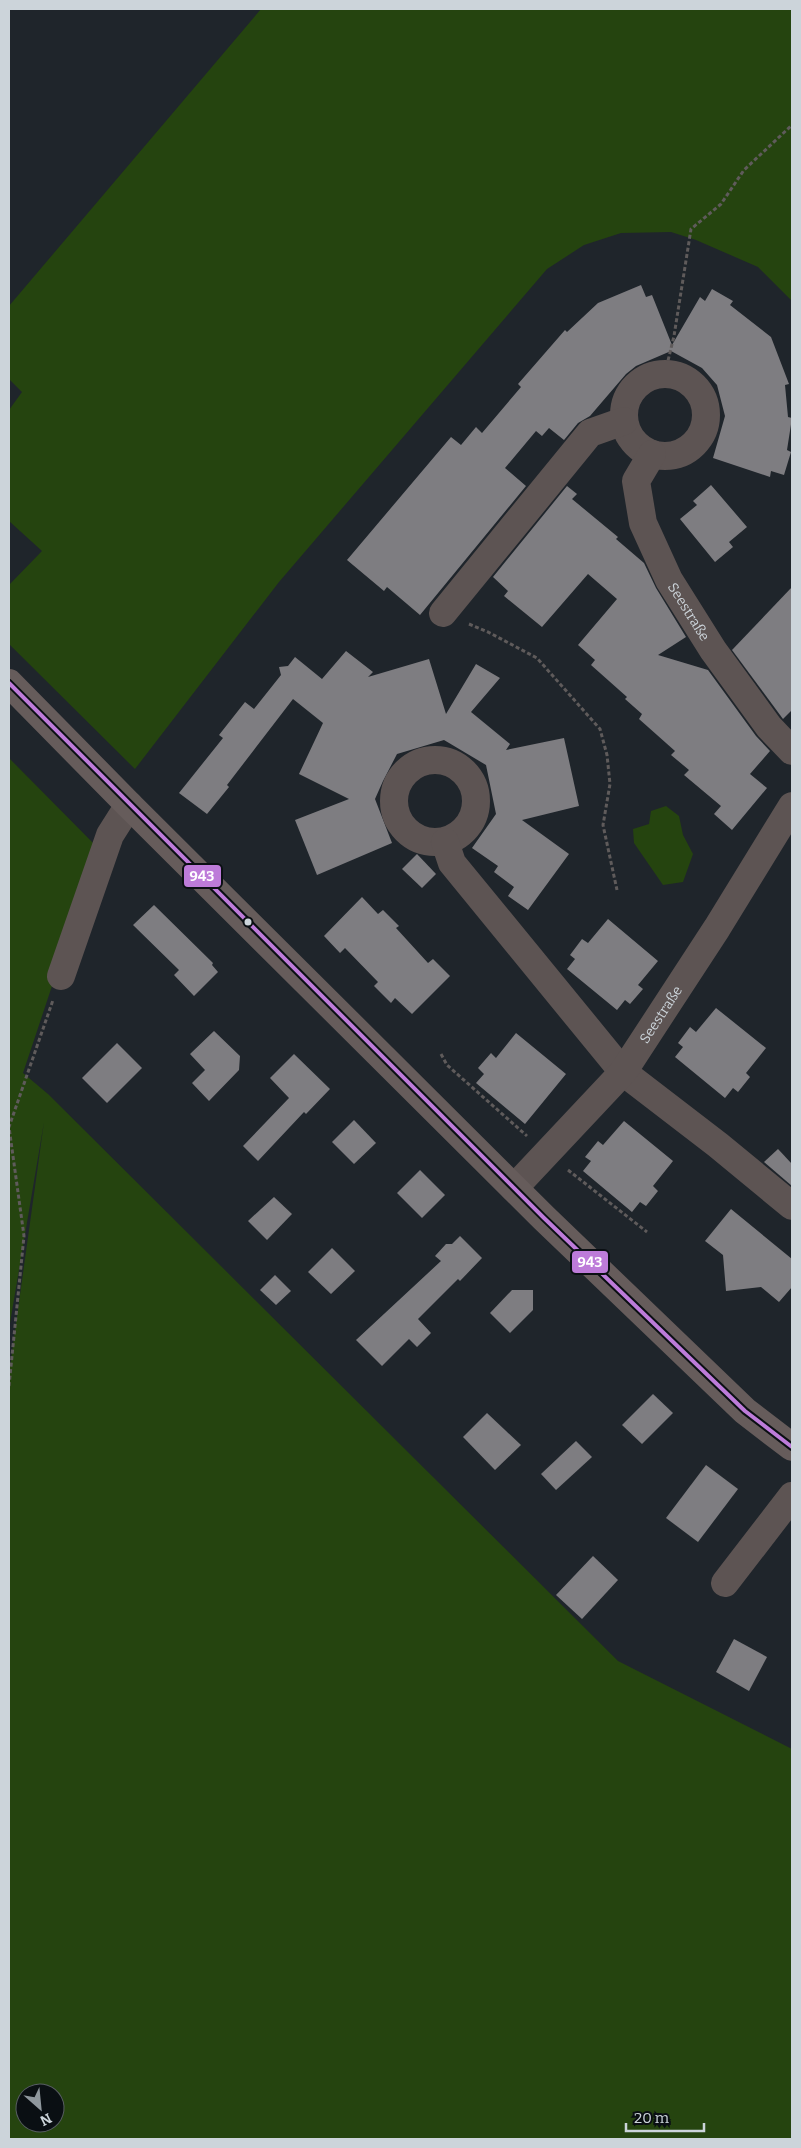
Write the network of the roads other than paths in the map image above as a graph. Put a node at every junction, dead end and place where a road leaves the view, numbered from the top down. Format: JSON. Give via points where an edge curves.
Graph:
{"nodes":[{"id":1,"x":624,"y":421,"type":"junction"},
{"id":2,"x":652,"y":454,"type":"junction"},
{"id":3,"x":443,"y":613,"type":"road end"},
{"id":4,"x":9,"y":683,"type":"edge"},
{"id":5,"x":792,"y":751,"type":"edge"},
{"id":6,"x":129,"y":805,"type":"junction"},
{"id":7,"x":792,"y":806,"type":"edge"},
{"id":8,"x":445,"y":842,"type":"dead end"},
{"id":9,"x":62,"y":976,"type":"road end"},
{"id":10,"x":623,"y":1072,"type":"junction"},
{"id":11,"x":514,"y":1188,"type":"junction"},
{"id":12,"x":792,"y":1206,"type":"edge"},
{"id":13,"x":792,"y":1447,"type":"edge"},
{"id":14,"x":792,"y":1496,"type":"edge"},
{"id":15,"x":726,"y":1583,"type":"dead end"}],
"edges":[{"from":1,"to":2,"type":"street","via":[[632,440]]},
{"from":1,"to":2,"type":"street","via":[[625,402],[640,382],[665,373],[691,382],[706,406],[702,434],[681,454]]},
{"from":1,"to":3,"type":"street","via":[[590,433]]},
{"from":2,"to":5,"type":"street","name":"Seestraße","via":[[636,481],[643,523],[669,580],[719,658],[769,727]]},
{"from":4,"to":6,"type":"main road"},
{"from":6,"to":9,"type":"street","via":[[110,835]]},
{"from":6,"to":11,"type":"main road"},
{"from":7,"to":10,"type":"street","name":"Seestraße"},
{"from":8,"to":10,"type":"street","via":[[452,863]]},
{"from":10,"to":11,"type":"street","name":"Seestraße"},
{"from":10,"to":12,"type":"street"},
{"from":11,"to":13,"type":"main road","via":[[745,1411]]},
{"from":14,"to":15,"type":"street"}]}
